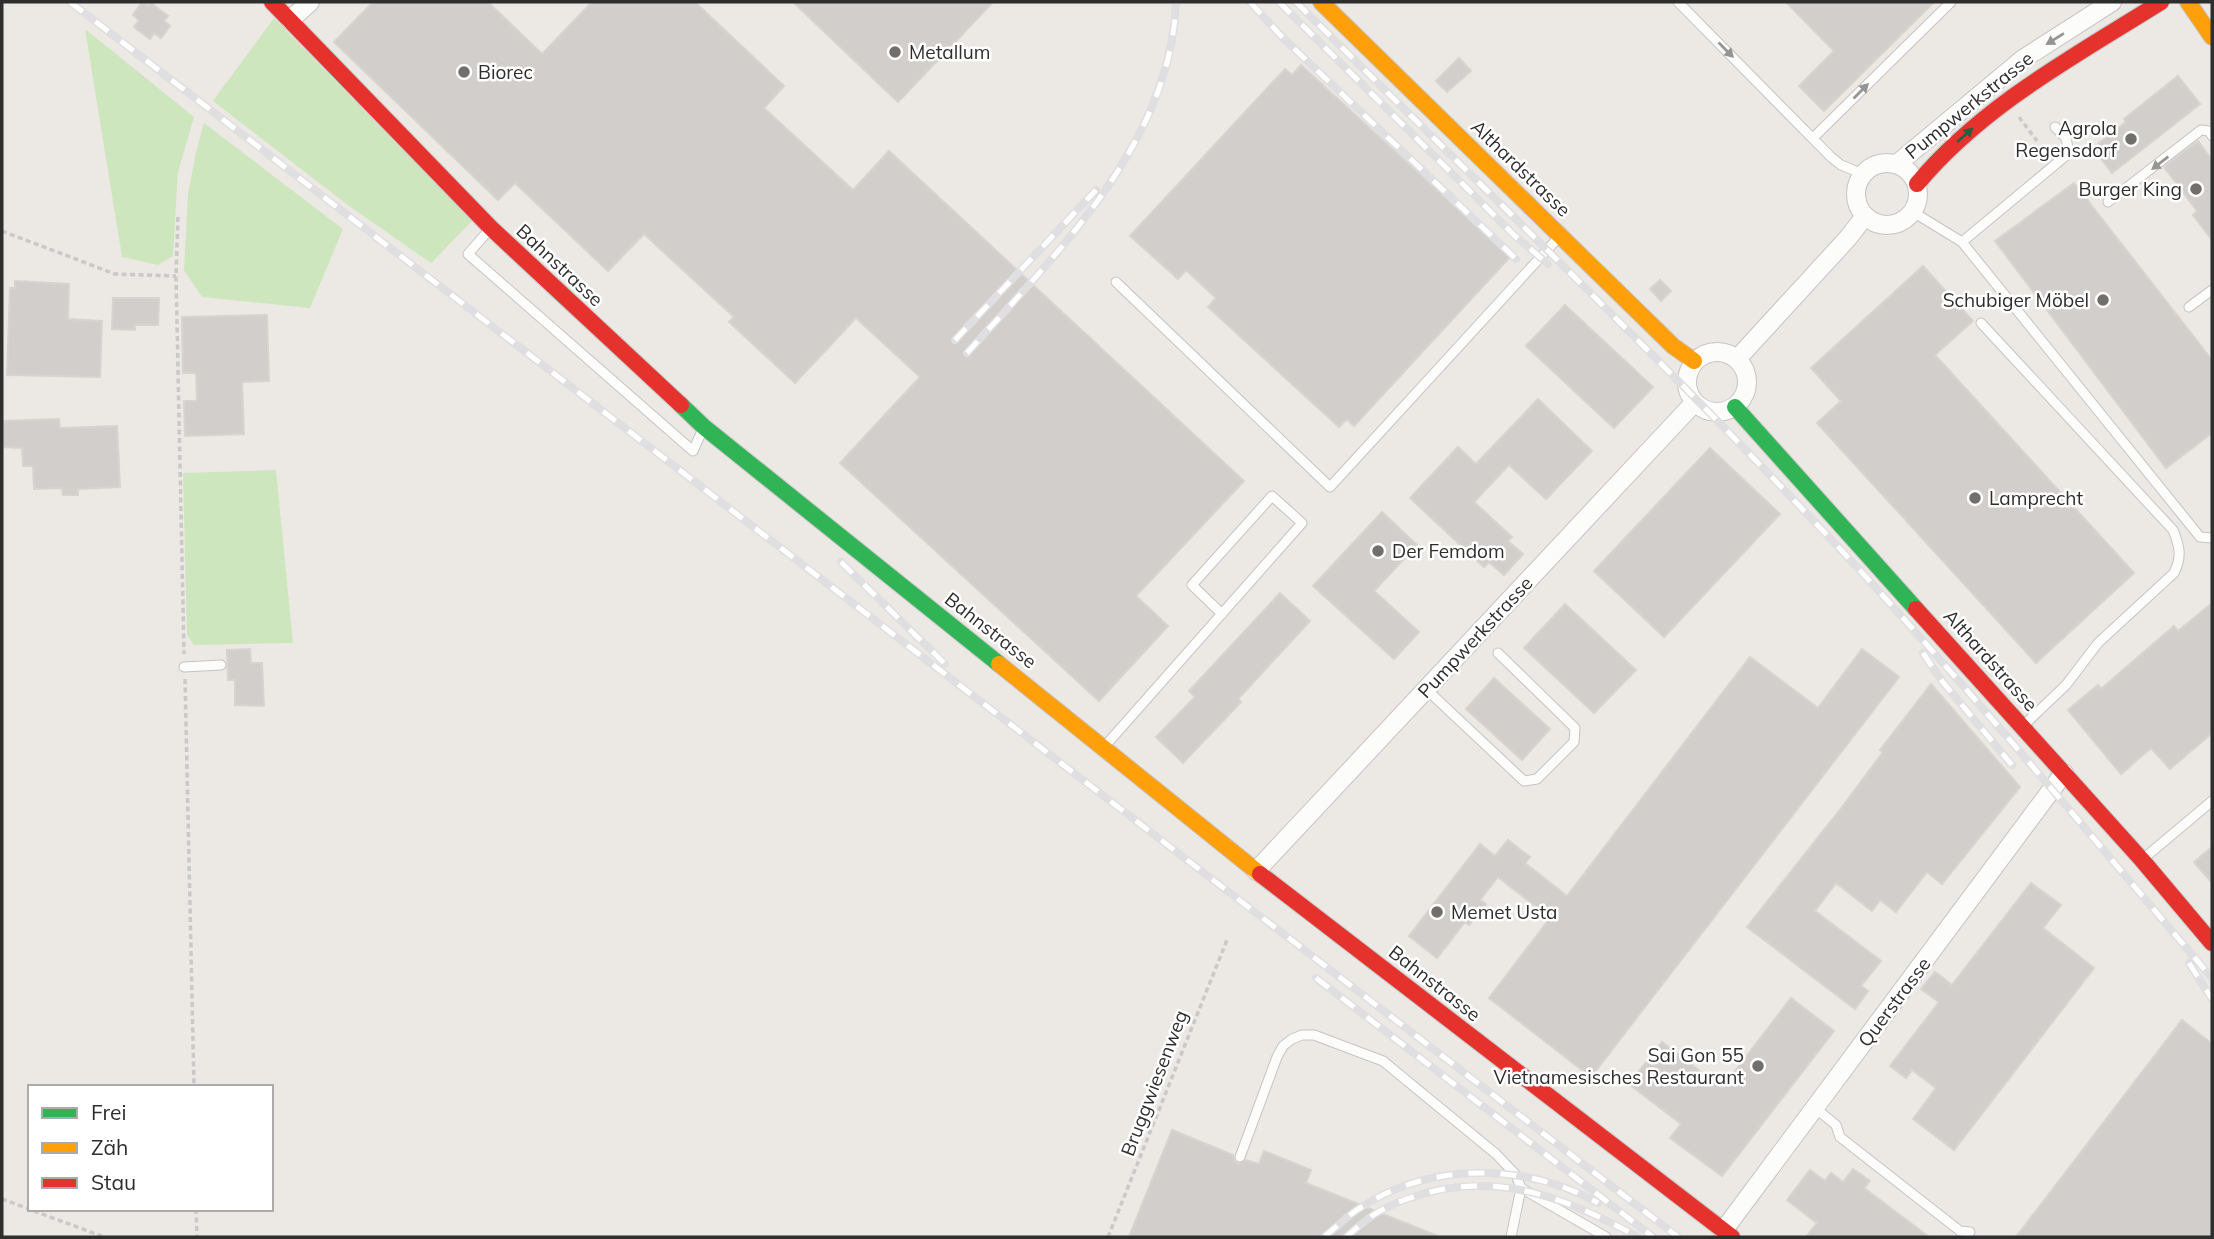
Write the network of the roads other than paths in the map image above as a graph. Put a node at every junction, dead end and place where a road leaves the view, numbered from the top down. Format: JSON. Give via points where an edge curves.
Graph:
{"nodes":[{"id":1,"x":272,"y":2,"type":"edge"},
{"id":2,"x":310,"y":2,"type":"edge"},
{"id":3,"x":1321,"y":2,"type":"edge"},
{"id":4,"x":1678,"y":2,"type":"edge"},
{"id":5,"x":1951,"y":2,"type":"edge"},
{"id":6,"x":2112,"y":2,"type":"edge"},
{"id":7,"x":2161,"y":2,"type":"edge"},
{"id":8,"x":2188,"y":2,"type":"edge"},
{"id":9,"x":290,"y":20,"type":"junction"},
{"id":10,"x":2212,"y":37,"type":"edge"},
{"id":11,"x":2055,"y":127,"type":"dead end"},
{"id":12,"x":2212,"y":135,"type":"edge"},
{"id":13,"x":1813,"y":138,"type":"junction"},
{"id":14,"x":1897,"y":164,"type":"junction"},
{"id":15,"x":1863,"y":174,"type":"junction"},
{"id":16,"x":1917,"y":184,"type":"junction"},
{"id":17,"x":2108,"y":202,"type":"dead end"},
{"id":18,"x":1913,"y":212,"type":"junction"},
{"id":19,"x":1865,"y":216,"type":"junction"},
{"id":20,"x":491,"y":228,"type":"junction"},
{"id":21,"x":1560,"y":235,"type":"junction"},
{"id":22,"x":1962,"y":242,"type":"junction"},
{"id":23,"x":1116,"y":282,"type":"dead end"},
{"id":24,"x":2212,"y":290,"type":"edge"},
{"id":25,"x":2189,"y":307,"type":"dead end"},
{"id":26,"x":1981,"y":323,"type":"dead end"},
{"id":27,"x":1737,"y":359,"type":"junction"},
{"id":28,"x":1694,"y":361,"type":"junction"},
{"id":29,"x":1695,"y":403,"type":"junction"},
{"id":30,"x":1735,"y":407,"type":"junction"},
{"id":31,"x":704,"y":427,"type":"junction"},
{"id":32,"x":2212,"y":538,"type":"edge"},
{"id":33,"x":1222,"y":614,"type":"junction"},
{"id":34,"x":1498,"y":653,"type":"dead end"},
{"id":35,"x":221,"y":665,"type":"dead end"},
{"id":36,"x":184,"y":667,"type":"dead end"},
{"id":37,"x":1426,"y":689,"type":"junction"},
{"id":38,"x":2022,"y":727,"type":"junction"},
{"id":39,"x":1104,"y":747,"type":"junction"},
{"id":40,"x":2064,"y":773,"type":"junction"},
{"id":41,"x":2212,"y":801,"type":"edge"},
{"id":42,"x":2142,"y":860,"type":"junction"},
{"id":43,"x":1256,"y":872,"type":"junction"},
{"id":44,"x":2212,"y":943,"type":"edge"},
{"id":45,"x":1815,"y":1108,"type":"junction"},
{"id":46,"x":1240,"y":1157,"type":"dead end"},
{"id":47,"x":1521,"y":1188,"type":"junction"},
{"id":48,"x":1970,"y":1232,"type":"dead end"},
{"id":49,"x":1727,"y":1234,"type":"edge"},
{"id":50,"x":1511,"y":1237,"type":"edge"},
{"id":51,"x":1606,"y":1237,"type":"edge"}],
"edges":[{"from":1,"to":9,"type":"street","name":"Bahnstrasse"},
{"from":2,"to":9,"type":"street"},
{"from":3,"to":21,"type":"street","name":"Althardstrasse"},
{"from":4,"to":13,"type":"lane","one_way":true},
{"from":13,"to":5,"type":"lane","one_way":true},
{"from":6,"to":14,"type":"street","name":"Pumpwerkstrasse","one_way":true,"via":[[2023,59]]},
{"from":16,"to":7,"type":"street","name":"Pumpwerkstrasse","one_way":true,"via":[[1936,160],[2001,102]]},
{"from":8,"to":10,"type":"street"},
{"from":9,"to":20,"type":"street","name":"Bahnstrasse"},
{"from":11,"to":22,"type":"lane","via":[[2066,138],[2069,153]]},
{"from":12,"to":17,"type":"lane","one_way":true,"via":[[2201,130]]},
{"from":13,"to":15,"type":"lane","via":[[1841,164]]},
{"from":14,"to":15,"type":"street","name":"Pumpwerkstrasse","via":[[1878,164]]},
{"from":14,"to":16,"type":"street","name":"Pumpwerkstrasse"},
{"from":15,"to":19,"type":"street","via":[[1856,195]]},
{"from":16,"to":18,"type":"street","name":"Pumpwerkstrasse"},
{"from":18,"to":19,"type":"street","via":[[1905,220],[1884,225]]},
{"from":18,"to":22,"type":"lane"},
{"from":19,"to":27,"type":"street"},
{"from":20,"to":31,"type":"street","name":"Bahnstrasse"},
{"from":20,"to":31,"type":"lane","via":[[468,254],[692,451]]},
{"from":21,"to":23,"type":"lane","via":[[1330,488]]},
{"from":21,"to":28,"type":"street","name":"Althardstrasse"},
{"from":22,"to":32,"type":"lane","via":[[2200,537]]},
{"from":24,"to":25,"type":"lane"},
{"from":26,"to":38,"type":"lane","via":[[2173,530],[2181,560],[2174,573],[2098,643],[2066,685]]},
{"from":27,"to":28,"type":"street","via":[[1710,352]]},
{"from":27,"to":30,"type":"street","via":[[1747,383]]},
{"from":28,"to":29,"type":"street","via":[[1686,383]]},
{"from":29,"to":30,"type":"street","via":[[1708,412]]},
{"from":29,"to":37,"type":"street","name":"Pumpwerkstrasse"},
{"from":30,"to":38,"type":"street","name":"Althardstrasse"},
{"from":31,"to":39,"type":"street","name":"Bahnstrasse"},
{"from":33,"to":33,"type":"lane","via":[[1302,523],[1272,496],[1192,585]]},
{"from":33,"to":39,"type":"lane"},
{"from":34,"to":37,"type":"lane","via":[[1575,728],[1574,742],[1536,779],[1524,781]]},
{"from":35,"to":36,"type":"lane"},
{"from":37,"to":43,"type":"street","name":"Pumpwerkstrasse"},
{"from":38,"to":40,"type":"street","name":"Althardstrasse"},
{"from":39,"to":43,"type":"street","name":"Bahnstrasse"},
{"from":40,"to":42,"type":"street","name":"Althardstrasse"},
{"from":40,"to":45,"type":"street","name":"Querstrasse"},
{"from":41,"to":42,"type":"lane"},
{"from":42,"to":44,"type":"street","name":"Althardstrasse"},
{"from":43,"to":49,"type":"street","name":"Bahnstrasse"},
{"from":45,"to":48,"type":"lane","via":[[1836,1125],[1840,1137],[1959,1231]]},
{"from":45,"to":49,"type":"street","name":"Querstrasse"},
{"from":46,"to":47,"type":"lane","via":[[1283,1046],[1302,1035],[1314,1035],[1383,1061],[1496,1154],[1516,1175]]},
{"from":47,"to":50,"type":"lane"},
{"from":47,"to":51,"type":"lane"}]}
